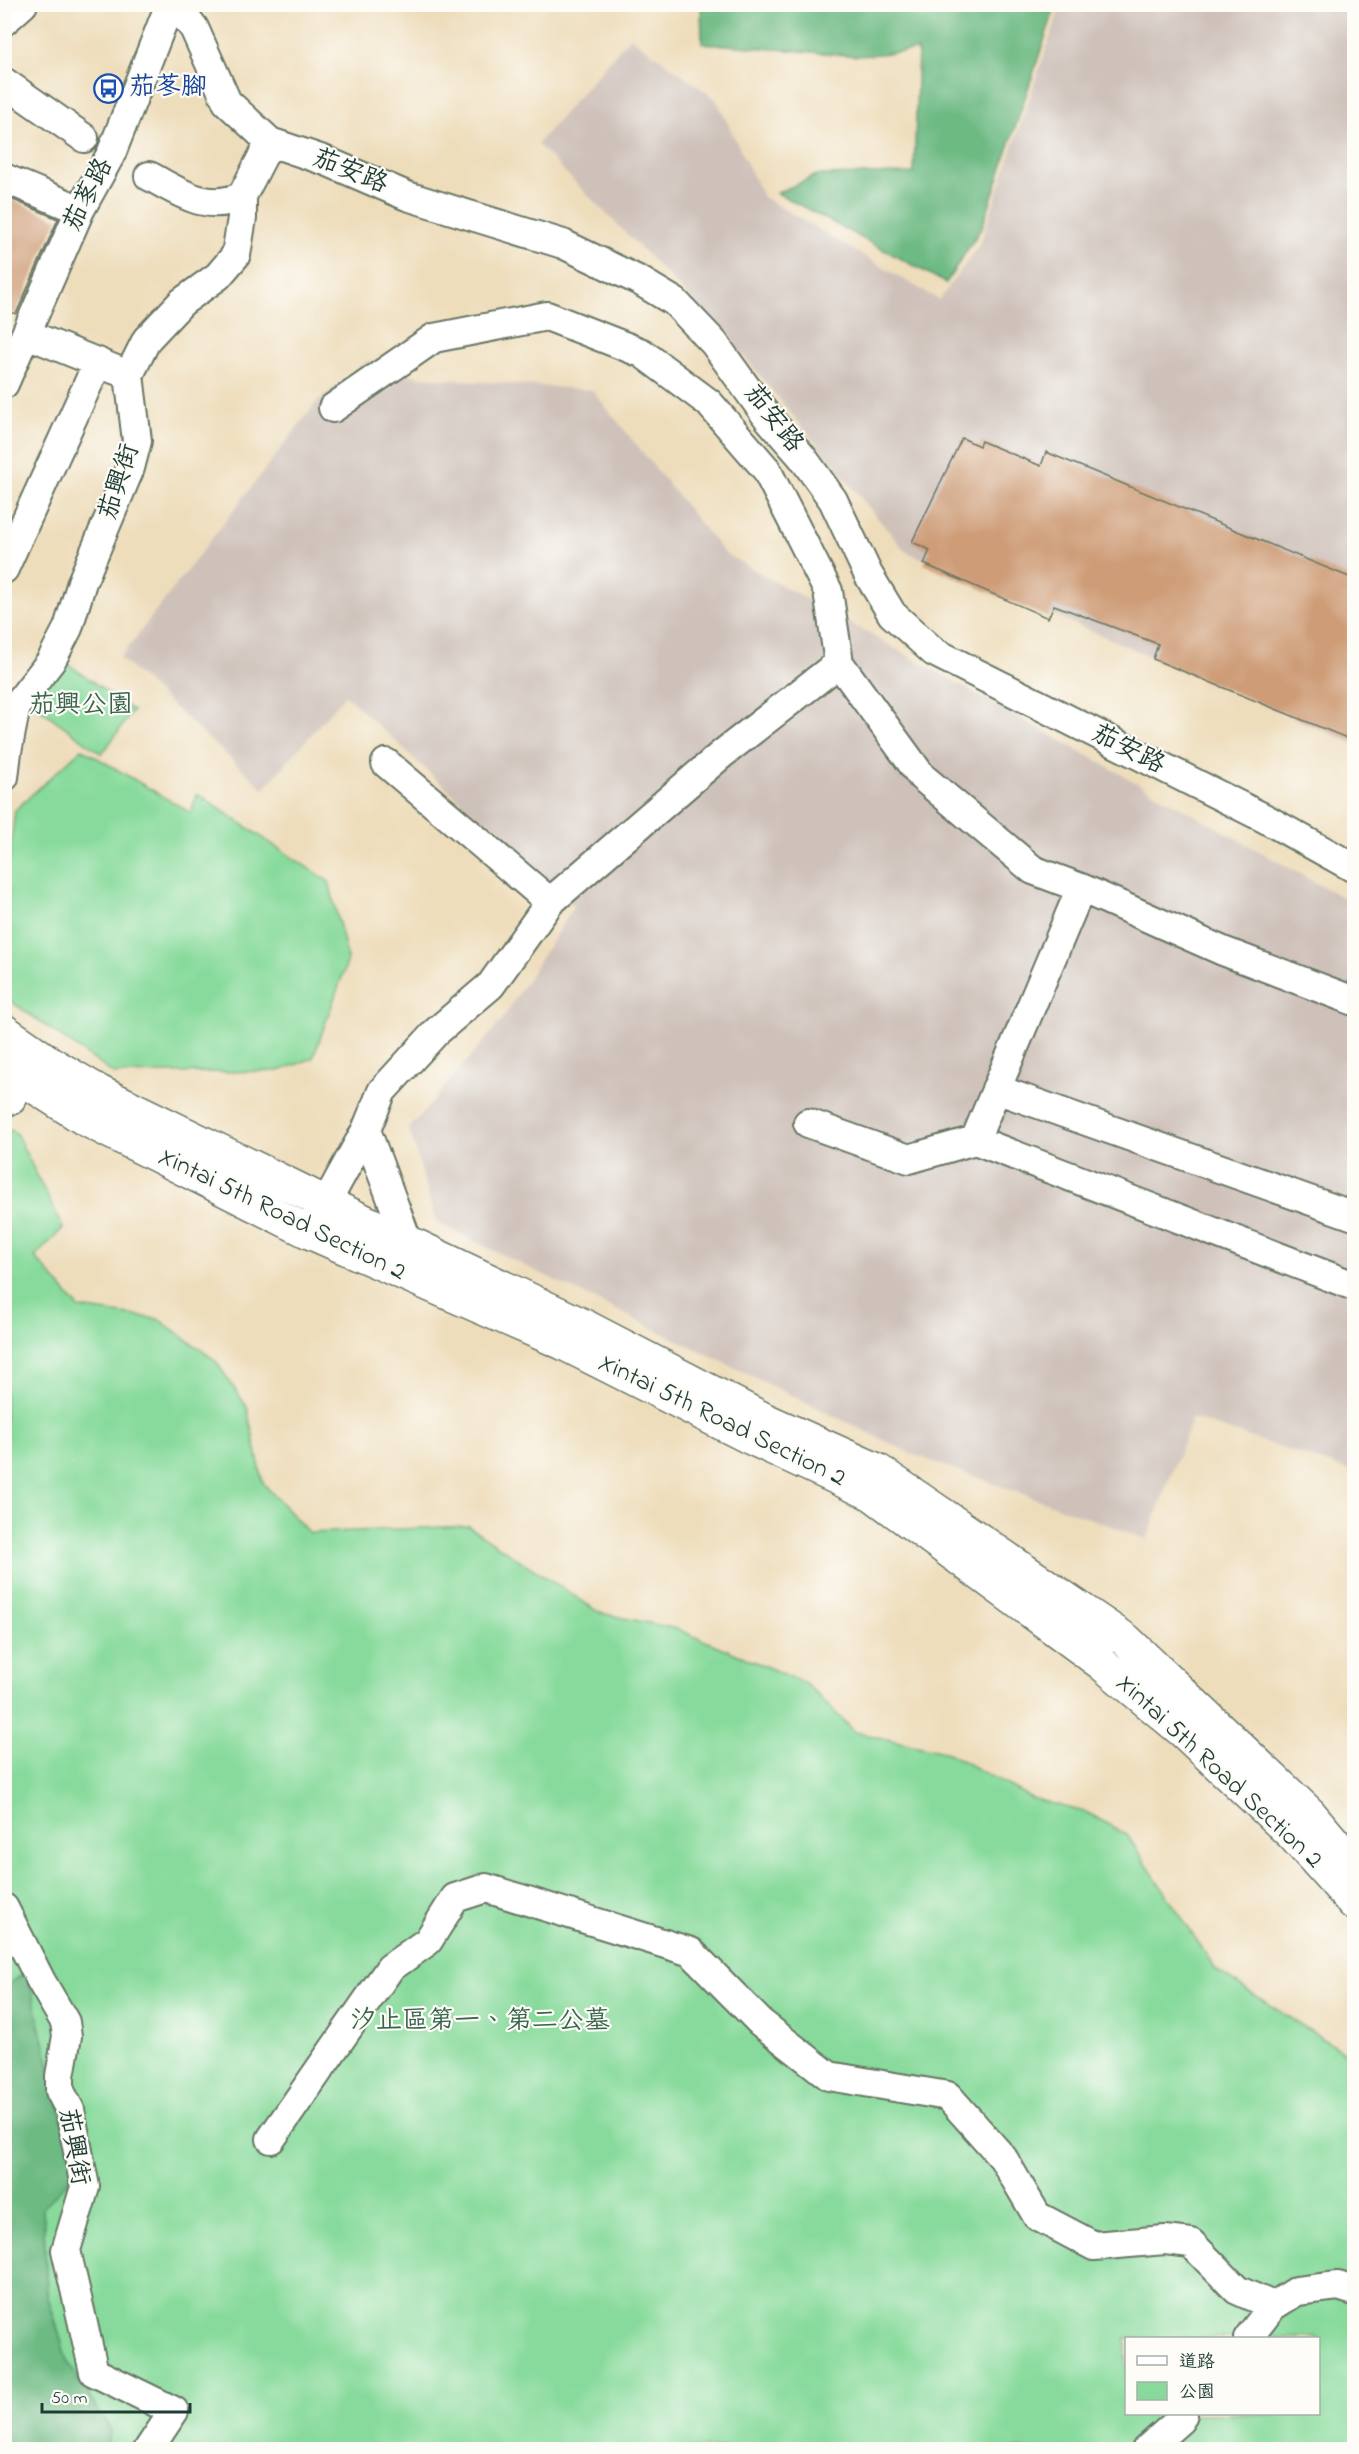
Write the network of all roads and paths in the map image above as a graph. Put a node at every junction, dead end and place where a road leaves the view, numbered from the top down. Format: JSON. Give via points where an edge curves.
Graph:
{"nodes":[{"id":1,"x":23,"y":4,"type":"edge"},
{"id":2,"x":170,"y":4,"type":"edge"},
{"id":3,"x":175,"y":4,"type":"edge"},
{"id":4,"x":4,"y":21,"type":"edge"},
{"id":5,"x":4,"y":82,"type":"edge"},
{"id":6,"x":84,"y":138,"type":"dead end"},
{"id":7,"x":270,"y":142,"type":"junction"},
{"id":8,"x":149,"y":176,"type":"dead end"},
{"id":9,"x":4,"y":178,"type":"edge"},
{"id":10,"x":4,"y":190,"type":"edge"},
{"id":11,"x":242,"y":196,"type":"junction"},
{"id":12,"x":68,"y":211,"type":"junction"},
{"id":13,"x":27,"y":334,"type":"junction"},
{"id":14,"x":98,"y":362,"type":"junction"},
{"id":15,"x":129,"y":375,"type":"junction"},
{"id":16,"x":4,"y":384,"type":"edge"},
{"id":17,"x":333,"y":408,"type":"dead end"},
{"id":18,"x":4,"y":569,"type":"edge"},
{"id":19,"x":839,"y":663,"type":"junction"},
{"id":20,"x":386,"y":763,"type":"dead end"},
{"id":21,"x":4,"y":777,"type":"edge"},
{"id":22,"x":1354,"y":840,"type":"edge"},
{"id":23,"x":1342,"y":862,"type":"edge"},
{"id":24,"x":1081,"y":888,"type":"junction"},
{"id":25,"x":550,"y":902,"type":"junction"},
{"id":26,"x":1354,"y":1001,"type":"edge"},
{"id":27,"x":4,"y":1031,"type":"edge"},
{"id":28,"x":9,"y":1081,"type":"edge"},
{"id":29,"x":996,"y":1089,"type":"junction"},
{"id":30,"x":808,"y":1123,"type":"dead end"},
{"id":31,"x":366,"y":1130,"type":"junction"},
{"id":32,"x":975,"y":1140,"type":"junction"},
{"id":33,"x":326,"y":1203,"type":"junction"},
{"id":34,"x":1354,"y":1216,"type":"edge"},
{"id":35,"x":307,"y":1231,"type":"junction"},
{"id":36,"x":408,"y":1259,"type":"junction"},
{"id":37,"x":1354,"y":1286,"type":"edge"},
{"id":38,"x":1354,"y":1866,"type":"edge"},
{"id":39,"x":1354,"y":1903,"type":"edge"},
{"id":40,"x":4,"y":1908,"type":"edge"},
{"id":41,"x":271,"y":2139,"type":"dead end"},
{"id":42,"x":1354,"y":2291,"type":"edge"},
{"id":43,"x":1273,"y":2306,"type":"junction"},
{"id":44,"x":1249,"y":2337,"type":"edge"},
{"id":45,"x":1183,"y":2415,"type":"edge"},
{"id":46,"x":148,"y":2450,"type":"edge"},
{"id":47,"x":1146,"y":2450,"type":"edge"}],
"edges":[{"from":1,"to":4,"type":"street"},
{"from":2,"to":12,"type":"street","name":"茄苳路","via":[[111,154]]},
{"from":3,"to":7,"type":"street","name":"茄安路","via":[[194,28],[227,102]]},
{"from":5,"to":6,"type":"street"},
{"from":7,"to":11,"type":"street"},
{"from":7,"to":23,"type":"street","name":"茄安路","via":[[407,196],[563,244],[640,280],[675,302],[714,343],[833,500],[892,614],[934,652],[1266,819]]},
{"from":8,"to":11,"type":"street","via":[[206,203],[227,203]]},
{"from":9,"to":12,"type":"street"},
{"from":10,"to":12,"type":"street"},
{"from":11,"to":15,"type":"street","via":[[236,255],[147,339]]},
{"from":12,"to":13,"type":"street","name":"茄苳路"},
{"from":13,"to":14,"type":"street"},
{"from":13,"to":16,"type":"street","name":"茄苳路"},
{"from":14,"to":15,"type":"street"},
{"from":14,"to":18,"type":"street"},
{"from":15,"to":21,"type":"street","name":"茄興街","via":[[137,441],[130,468],[82,582],[68,628],[51,661],[16,706]]},
{"from":17,"to":19,"type":"street","via":[[434,338],[547,316],[642,353],[709,403],[766,469],[828,591]]},
{"from":19,"to":24,"type":"street","via":[[922,777],[1033,870]]},
{"from":19,"to":25,"type":"street","via":[[722,754]]},
{"from":20,"to":25,"type":"street"},
{"from":22,"to":23,"type":"street"},
{"from":24,"to":26,"type":"street","via":[[1223,951]]},
{"from":24,"to":29,"type":"street"},
{"from":25,"to":31,"type":"street","via":[[491,985],[436,1032],[382,1091]]},
{"from":27,"to":33,"type":"main road","name":"Xintai 5th Road Section 2","via":[[99,1092]]},
{"from":28,"to":35,"type":"main road","name":"Xintai 5th Road Section 2"},
{"from":29,"to":32,"type":"street"},
{"from":29,"to":34,"type":"street"},
{"from":30,"to":32,"type":"street","via":[[909,1159]]},
{"from":31,"to":33,"type":"street"},
{"from":31,"to":36,"type":"street"},
{"from":32,"to":37,"type":"street"},
{"from":33,"to":35,"type":"street"},
{"from":33,"to":36,"type":"main road","name":"Xintai 5th Road Section 2"},
{"from":35,"to":36,"type":"main road","name":"Xintai 5th Road Section 2"},
{"from":36,"to":38,"type":"main road","name":"Xintai 5th Road Section 2","via":[[582,1325],[763,1419],[877,1470],[1126,1640],[1309,1813]]},
{"from":36,"to":39,"type":"main road","name":"Xintai 5th Road Section 2","via":[[563,1343],[872,1494],[1101,1663],[1192,1740],[1293,1835]]},
{"from":40,"to":46,"type":"street","name":"茄興街","via":[[65,2022],[67,2036],[60,2091],[70,2110],[85,2187],[66,2250],[94,2372],[174,2411]]},
{"from":41,"to":43,"type":"street","via":[[390,1968],[428,1941],[455,1898],[486,1888],[691,1952],[760,2022],[829,2076],[948,2096],[1003,2158],[1037,2216],[1094,2246],[1165,2240],[1191,2243],[1237,2290]]},
{"from":42,"to":43,"type":"street","via":[[1338,2286],[1297,2291]]},
{"from":43,"to":44,"type":"street"},
{"from":45,"to":47,"type":"street"}]}
